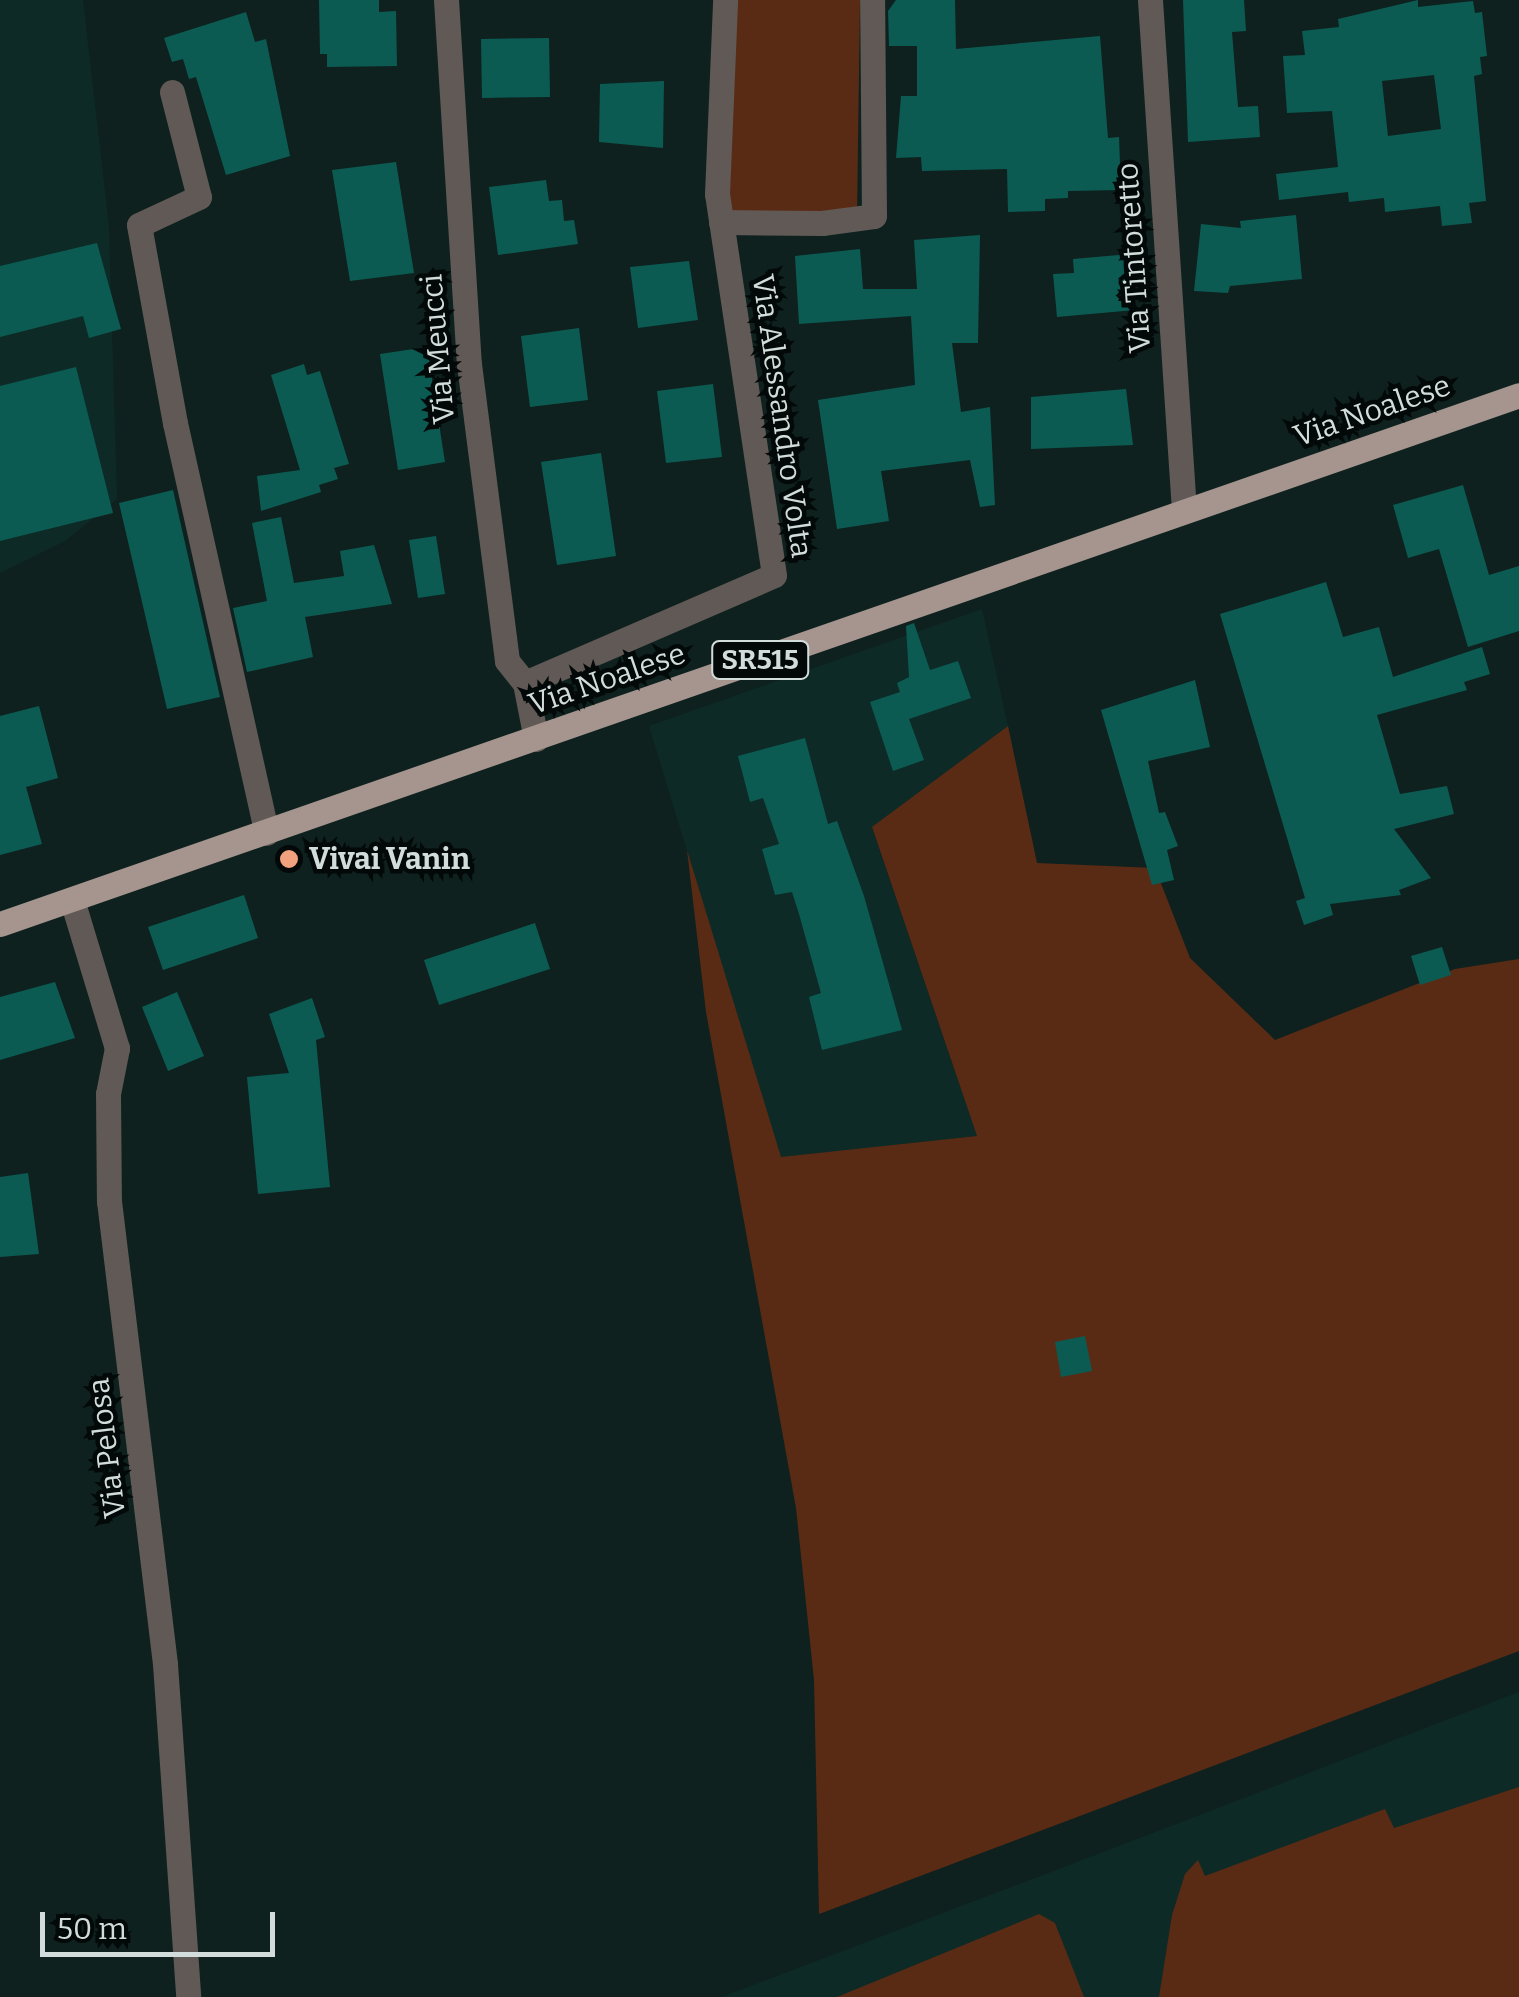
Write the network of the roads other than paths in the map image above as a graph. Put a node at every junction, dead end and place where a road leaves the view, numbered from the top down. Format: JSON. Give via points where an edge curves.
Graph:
{"nodes":[{"id":1,"x":446,"y":0,"type":"edge"},
{"id":2,"x":724,"y":0,"type":"edge"},
{"id":3,"x":872,"y":0,"type":"edge"},
{"id":4,"x":1150,"y":0,"type":"edge"},
{"id":5,"x":172,"y":92,"type":"dead end"},
{"id":6,"x":721,"y":222,"type":"junction"},
{"id":7,"x":1519,"y":395,"type":"edge"},
{"id":8,"x":1184,"y":511,"type":"junction"},
{"id":9,"x":526,"y":683,"type":"junction"},
{"id":10,"x":536,"y":739,"type":"junction"},
{"id":11,"x":268,"y":833,"type":"junction"},
{"id":12,"x":72,"y":900,"type":"junction"},
{"id":13,"x":0,"y":924,"type":"edge"},
{"id":14,"x":188,"y":1997,"type":"edge"}],
"edges":[{"from":1,"to":9,"type":"street","name":"Via Meucci","via":[[469,364],[507,660]]},
{"from":2,"to":6,"type":"street","name":"Via Alessandro Volta"},
{"from":3,"to":6,"type":"street","via":[[874,216]]},
{"from":4,"to":8,"type":"street","name":"Via Tintoretto"},
{"from":5,"to":11,"type":"street","via":[[199,197],[140,225],[176,423]]},
{"from":6,"to":9,"type":"street","name":"Via Alessandro Volta","via":[[774,575]]},
{"from":7,"to":8,"type":"main road","name":"Via Noalese","number":"SR515"},
{"from":8,"to":10,"type":"main road","name":"Via Noalese","number":"SR515"},
{"from":9,"to":10,"type":"street"},
{"from":10,"to":11,"type":"main road","name":"Via Noalese","number":"SR515"},
{"from":11,"to":12,"type":"main road","name":"Via Noalese","number":"SR515"},
{"from":12,"to":13,"type":"main road","name":"Via Noalese","number":"SR515"},
{"from":12,"to":14,"type":"street","name":"Via Pelosa","via":[[118,1048],[108,1094],[109,1201],[166,1664]]}]}
